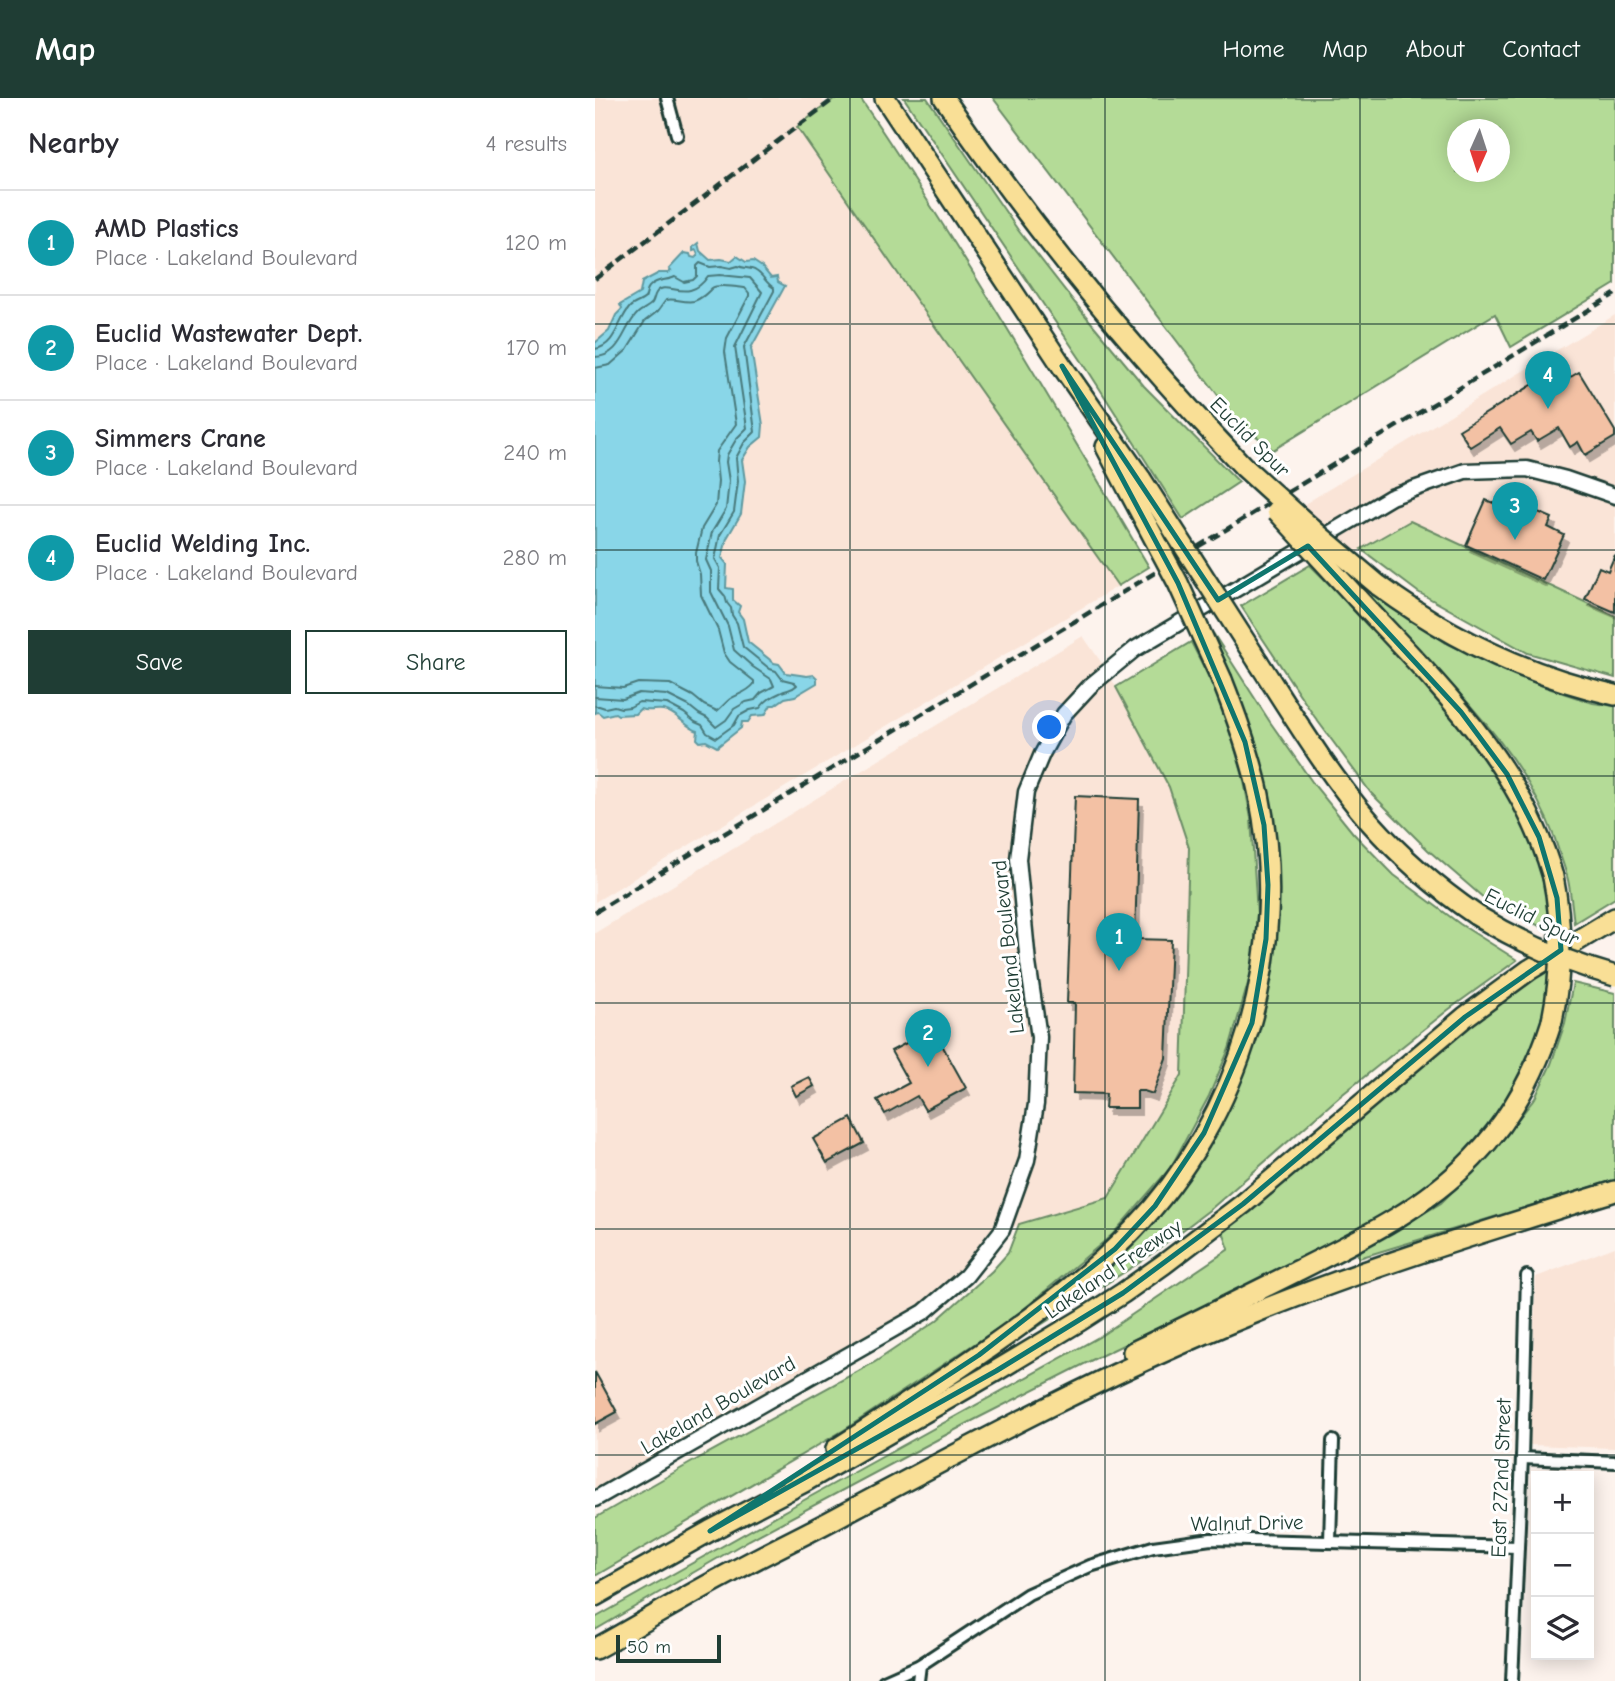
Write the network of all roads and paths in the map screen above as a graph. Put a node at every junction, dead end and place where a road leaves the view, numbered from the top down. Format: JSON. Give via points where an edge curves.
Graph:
{"nodes":[{"id":1,"x":667,"y":98,"type":"edge"},
{"id":2,"x":885,"y":98,"type":"edge"},
{"id":3,"x":945,"y":99,"type":"edge"},
{"id":4,"x":677,"y":135,"type":"dead end"},
{"id":5,"x":1244,"y":467,"type":"junction"},
{"id":6,"x":1135,"y":484,"type":"junction"},
{"id":7,"x":1615,"y":496,"type":"edge"},
{"id":8,"x":1615,"y":695,"type":"edge"},
{"id":9,"x":1615,"y":918,"type":"edge"},
{"id":10,"x":1615,"y":976,"type":"edge"},
{"id":11,"x":1615,"y":1191,"type":"edge"},
{"id":12,"x":1527,"y":1276,"type":"dead end"},
{"id":13,"x":1333,"y":1441,"type":"dead end"},
{"id":14,"x":1522,"y":1458,"type":"junction"},
{"id":15,"x":1615,"y":1462,"type":"edge"},
{"id":16,"x":595,"y":1499,"type":"edge"},
{"id":17,"x":710,"y":1531,"type":"junction"},
{"id":18,"x":1330,"y":1541,"type":"junction"},
{"id":19,"x":1518,"y":1547,"type":"junction"},
{"id":20,"x":730,"y":1573,"type":"junction"},
{"id":21,"x":595,"y":1596,"type":"edge"},
{"id":22,"x":595,"y":1650,"type":"edge"},
{"id":23,"x":919,"y":1665,"type":"junction"},
{"id":24,"x":884,"y":1681,"type":"edge"},
{"id":25,"x":918,"y":1681,"type":"edge"},
{"id":26,"x":1511,"y":1681,"type":"edge"}],
"edges":[{"from":1,"to":4,"type":"street"},
{"from":2,"to":6,"type":"highway"},
{"from":3,"to":5,"type":"highway","name":"Euclid Spur","via":[[1088,292]]},
{"from":5,"to":8,"type":"highway","name":"Euclid Spur","bridge":true,"via":[[1378,585],[1445,629],[1490,653]]},
{"from":5,"to":20,"type":"highway","bridge":true,"via":[[1283,519],[1493,752],[1530,815],[1553,877],[1561,955],[1552,1021],[1537,1063],[1503,1121],[1472,1159],[1411,1208],[1342,1249],[934,1452],[841,1502]]},
{"from":6,"to":10,"type":"highway","name":"Euclid Spur","bridge":true,"via":[[1337,781],[1370,822],[1444,892],[1476,915],[1539,950]]},
{"from":6,"to":17,"type":"highway","bridge":true,"via":[[1222,680],[1259,797],[1268,911],[1252,1023],[1231,1079],[1204,1133],[1155,1206],[1067,1291],[907,1404]]},
{"from":7,"to":16,"type":"street","name":"Lakeland Boulevard","via":[[1527,469],[1465,471],[1391,497],[1135,649],[1090,686],[1065,714],[1026,792],[1018,859],[1039,1037],[1036,1104],[1027,1160],[1002,1230],[966,1276],[924,1311]]},
{"from":9,"to":17,"type":"highway","name":"Lakeland Freeway","via":[[1529,970],[1465,1017],[1253,1196],[1123,1293],[804,1482]]},
{"from":11,"to":20,"type":"highway","via":[[1391,1262],[1194,1339],[1024,1419]]},
{"from":12,"to":14,"type":"street","name":"East 272nd Street"},
{"from":13,"to":18,"type":"street"},
{"from":14,"to":15,"type":"street"},
{"from":14,"to":19,"type":"street","name":"East 272nd Street"},
{"from":17,"to":21,"type":"highway","name":"Lakeland Freeway"},
{"from":18,"to":19,"type":"street","name":"Walnut Drive"},
{"from":18,"to":23,"type":"street","name":"Walnut Drive","via":[[1211,1539],[1153,1547],[1090,1566],[1028,1594]]},
{"from":19,"to":26,"type":"street","name":"East 272nd Street"},
{"from":20,"to":22,"type":"highway"},
{"from":23,"to":24,"type":"street","name":"Walnut Drive"},
{"from":23,"to":25,"type":"street"}]}
